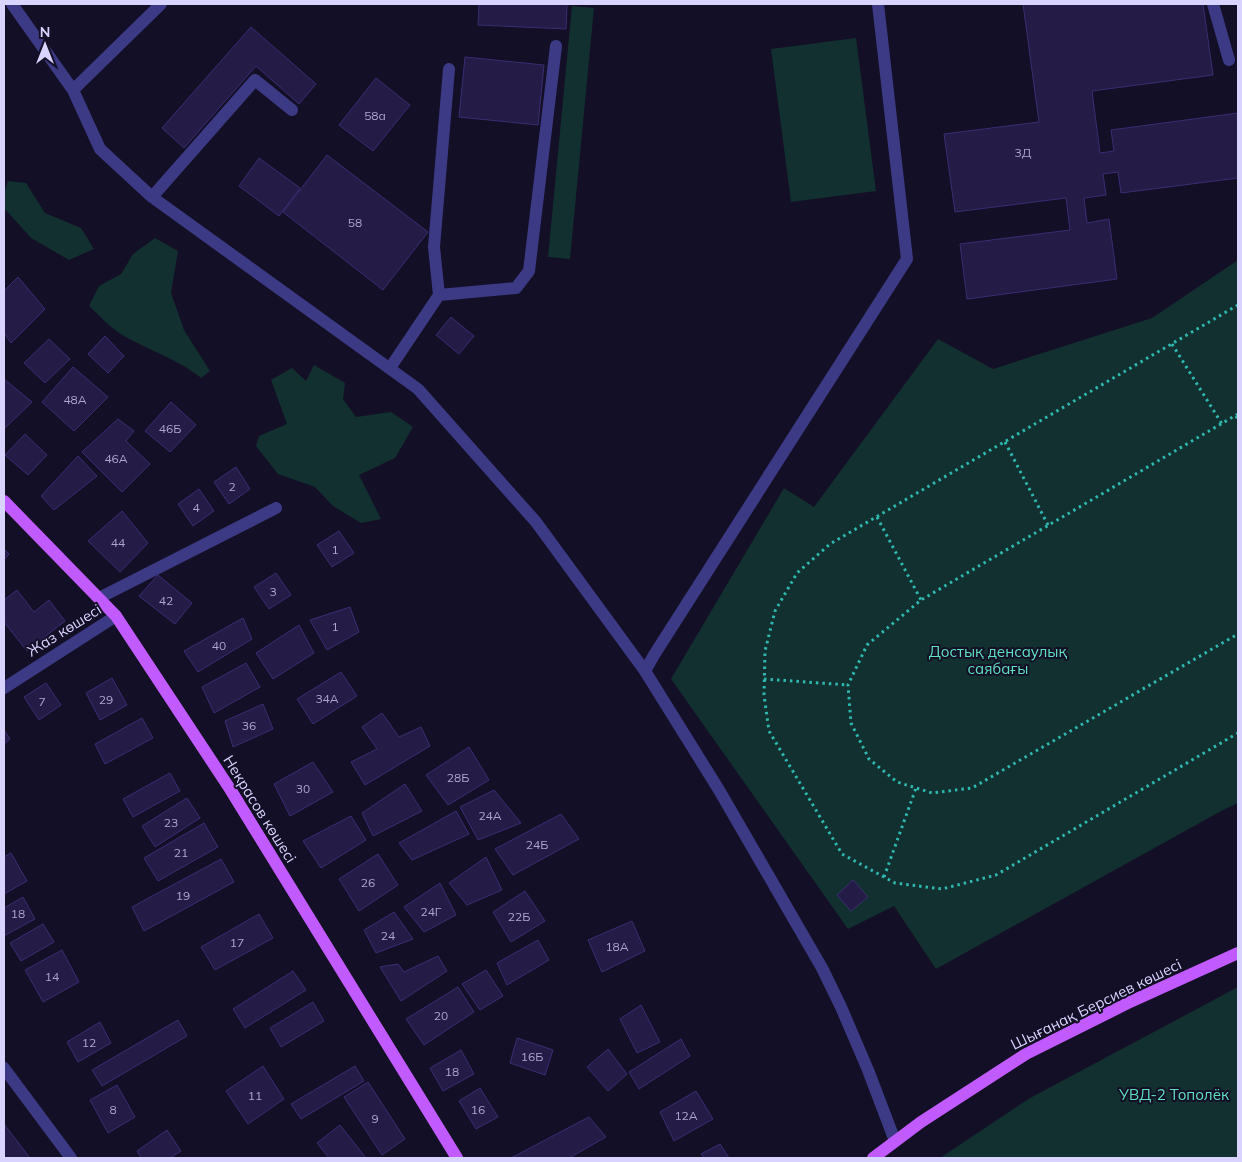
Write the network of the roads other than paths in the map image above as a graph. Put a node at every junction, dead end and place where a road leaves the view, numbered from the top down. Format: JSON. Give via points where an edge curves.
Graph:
{"nodes":[{"id":1,"x":12,"y":4,"type":"edge"},
{"id":2,"x":161,"y":4,"type":"edge"},
{"id":3,"x":878,"y":4,"type":"edge"},
{"id":4,"x":1213,"y":4,"type":"edge"},
{"id":5,"x":556,"y":46,"type":"dead end"},
{"id":6,"x":1230,"y":60,"type":"dead end"},
{"id":7,"x":449,"y":69,"type":"dead end"},
{"id":8,"x":73,"y":90,"type":"junction"},
{"id":9,"x":292,"y":110,"type":"dead end"},
{"id":10,"x":152,"y":196,"type":"junction"},
{"id":11,"x":439,"y":295,"type":"junction"},
{"id":12,"x":390,"y":368,"type":"junction"},
{"id":13,"x":4,"y":501,"type":"edge"},
{"id":14,"x":276,"y":508,"type":"dead end"},
{"id":15,"x":98,"y":598,"type":"junction"},
{"id":16,"x":116,"y":616,"type":"junction"},
{"id":17,"x":645,"y":671,"type":"junction"},
{"id":18,"x":4,"y":688,"type":"edge"},
{"id":19,"x":1238,"y":955,"type":"edge"},
{"id":20,"x":4,"y":1068,"type":"edge"},
{"id":21,"x":895,"y":1142,"type":"junction"},
{"id":22,"x":454,"y":1157,"type":"edge"},
{"id":23,"x":71,"y":1158,"type":"edge"},
{"id":24,"x":872,"y":1158,"type":"edge"}],
"edges":[{"from":1,"to":8,"type":"street"},
{"from":2,"to":8,"type":"street"},
{"from":3,"to":17,"type":"street","via":[[907,259]]},
{"from":4,"to":6,"type":"street"},
{"from":5,"to":11,"type":"street","via":[[529,271],[516,288]]},
{"from":7,"to":11,"type":"street","via":[[434,247]]},
{"from":8,"to":10,"type":"street","via":[[100,149]]},
{"from":9,"to":10,"type":"street","via":[[255,80]]},
{"from":10,"to":12,"type":"street"},
{"from":11,"to":12,"type":"street"},
{"from":12,"to":17,"type":"street","via":[[418,389],[536,522]]},
{"from":13,"to":15,"type":"main road","name":"Некрасов көшесі"},
{"from":14,"to":15,"type":"street"},
{"from":15,"to":16,"type":"main road","name":"Некрасов көшесі"},
{"from":16,"to":18,"type":"street","name":"Жаз көшесі"},
{"from":16,"to":22,"type":"main road","name":"Некрасов көшесі","via":[[230,789]]},
{"from":17,"to":21,"type":"street","via":[[719,790],[822,968],[868,1070]]},
{"from":19,"to":21,"type":"main road","name":"Шығанақ Берсиев көшесі","via":[[1130,1002],[1026,1054]]},
{"from":20,"to":23,"type":"street"},
{"from":21,"to":24,"type":"main road","name":"Шығанақ Берсиев көшесі"}]}
